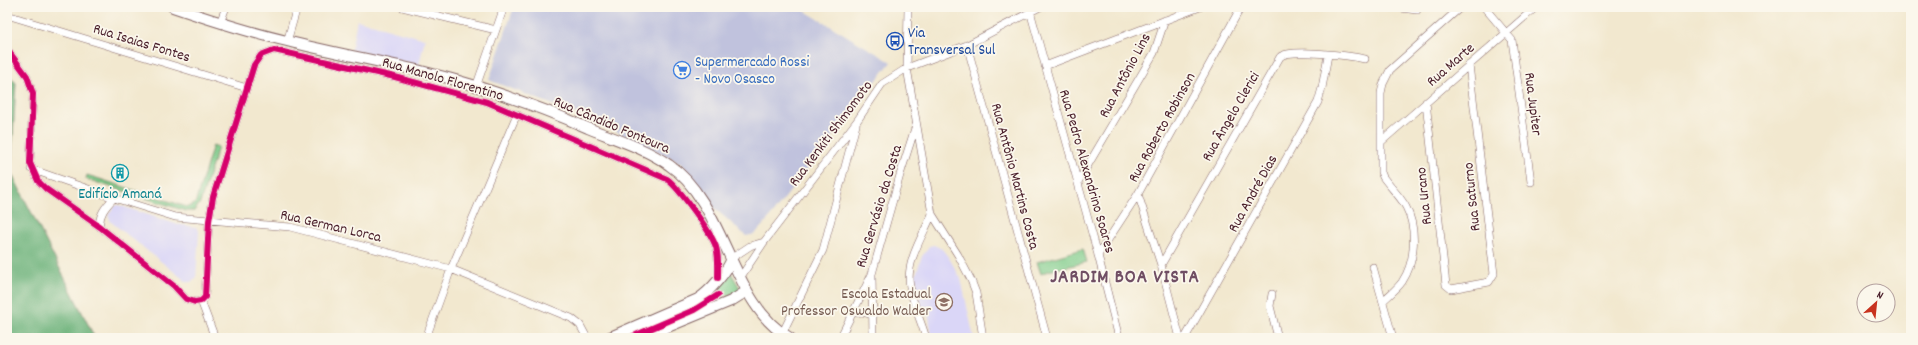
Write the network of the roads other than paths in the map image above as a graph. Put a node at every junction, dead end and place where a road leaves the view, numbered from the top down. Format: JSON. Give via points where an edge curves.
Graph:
{"nodes":[{"id":1,"x":173,"y":7,"type":"edge"},
{"id":2,"x":226,"y":7,"type":"edge"},
{"id":3,"x":297,"y":7,"type":"edge"},
{"id":4,"x":402,"y":7,"type":"edge"},
{"id":5,"x":504,"y":7,"type":"edge"},
{"id":6,"x":908,"y":7,"type":"edge"},
{"id":7,"x":1040,"y":7,"type":"edge"},
{"id":8,"x":1200,"y":7,"type":"edge"},
{"id":9,"x":1240,"y":7,"type":"edge"},
{"id":10,"x":1392,"y":7,"type":"edge"},
{"id":11,"x":1461,"y":7,"type":"edge"},
{"id":12,"x":1484,"y":7,"type":"edge"},
{"id":13,"x":1536,"y":7,"type":"edge"},
{"id":14,"x":1417,"y":10,"type":"dead end"},
{"id":15,"x":1030,"y":11,"type":"junction"},
{"id":16,"x":7,"y":15,"type":"edge"},
{"id":17,"x":1165,"y":20,"type":"junction"},
{"id":18,"x":220,"y":23,"type":"junction"},
{"id":19,"x":496,"y":30,"type":"junction"},
{"id":20,"x":1507,"y":32,"type":"junction"},
{"id":21,"x":287,"y":42,"type":"junction"},
{"id":22,"x":967,"y":45,"type":"junction"},
{"id":23,"x":7,"y":49,"type":"edge"},
{"id":24,"x":7,"y":55,"type":"edge"},
{"id":25,"x":1328,"y":55,"type":"junction"},
{"id":26,"x":1364,"y":59,"type":"dead end"},
{"id":27,"x":17,"y":64,"type":"junction"},
{"id":28,"x":1469,"y":65,"type":"junction"},
{"id":29,"x":1045,"y":66,"type":"junction"},
{"id":30,"x":907,"y":68,"type":"junction"},
{"id":31,"x":476,"y":87,"type":"junction"},
{"id":32,"x":247,"y":88,"type":"junction"},
{"id":33,"x":1426,"y":102,"type":"junction"},
{"id":34,"x":517,"y":114,"type":"junction"},
{"id":35,"x":857,"y":121,"type":"junction"},
{"id":36,"x":917,"y":123,"type":"junction"},
{"id":37,"x":1382,"y":141,"type":"junction"},
{"id":38,"x":31,"y":169,"type":"junction"},
{"id":39,"x":1078,"y":182,"type":"junction"},
{"id":40,"x":1531,"y":182,"type":"dead end"},
{"id":41,"x":1138,"y":194,"type":"junction"},
{"id":42,"x":114,"y":198,"type":"junction"},
{"id":43,"x":932,"y":214,"type":"junction"},
{"id":44,"x":209,"y":221,"type":"junction"},
{"id":45,"x":100,"y":227,"type":"junction"},
{"id":46,"x":764,"y":242,"type":"junction"},
{"id":47,"x":1098,"y":255,"type":"junction"},
{"id":48,"x":732,"y":258,"type":"junction"},
{"id":49,"x":1161,"y":264,"type":"junction"},
{"id":50,"x":1373,"y":267,"type":"dead end"},
{"id":51,"x":451,"y":269,"type":"junction"},
{"id":52,"x":872,"y":274,"type":"junction"},
{"id":53,"x":740,"y":278,"type":"junction"},
{"id":54,"x":716,"y":282,"type":"junction"},
{"id":55,"x":1447,"y":286,"type":"joint"},
{"id":56,"x":748,"y":291,"type":"junction"},
{"id":57,"x":1272,"y":294,"type":"dead end"},
{"id":58,"x":201,"y":301,"type":"junction"},
{"id":59,"x":1383,"y":301,"type":"junction"},
{"id":60,"x":727,"y":302,"type":"junction"},
{"id":61,"x":853,"y":313,"type":"junction"},
{"id":62,"x":872,"y":315,"type":"junction"},
{"id":63,"x":786,"y":336,"type":"edge"},
{"id":64,"x":215,"y":338,"type":"edge"},
{"id":65,"x":426,"y":338,"type":"edge"},
{"id":66,"x":587,"y":338,"type":"edge"},
{"id":67,"x":608,"y":338,"type":"edge"},
{"id":68,"x":641,"y":338,"type":"edge"},
{"id":69,"x":840,"y":338,"type":"edge"},
{"id":70,"x":873,"y":338,"type":"edge"},
{"id":71,"x":926,"y":338,"type":"edge"},
{"id":72,"x":983,"y":338,"type":"edge"},
{"id":73,"x":1047,"y":338,"type":"edge"},
{"id":74,"x":1119,"y":338,"type":"edge"},
{"id":75,"x":1180,"y":338,"type":"edge"},
{"id":76,"x":1185,"y":338,"type":"edge"},
{"id":77,"x":1278,"y":338,"type":"edge"},
{"id":78,"x":1393,"y":338,"type":"edge"}],
"edges":[{"from":1,"to":18,"type":"main road","name":"Rua Cândido Fontoura"},
{"from":2,"to":18,"type":"street"},
{"from":3,"to":21,"type":"street"},
{"from":4,"to":19,"type":"street"},
{"from":5,"to":19,"type":"street"},
{"from":6,"to":30,"type":"street"},
{"from":7,"to":15,"type":"street","name":"Rua Kenkiti Shimomoto"},
{"from":8,"to":17,"type":"street"},
{"from":9,"to":41,"type":"street","name":"Rua Roberto Robinson"},
{"from":10,"to":14,"type":"street"},
{"from":11,"to":37,"type":"street","via":[[1395,65],[1386,76],[1381,93]]},
{"from":12,"to":20,"type":"street"},
{"from":13,"to":20,"type":"street","name":"Rua Marte"},
{"from":15,"to":22,"type":"street","name":"Rua Kenkiti Shimomoto"},
{"from":15,"to":29,"type":"street","name":"Rua Pedro Alexandrino Soares"},
{"from":16,"to":32,"type":"street","name":"Rua Isaias Fontes"},
{"from":17,"to":29,"type":"street"},
{"from":17,"to":39,"type":"street","name":"Rua Antônio Lins","via":[[1154,53]]},
{"from":18,"to":21,"type":"main road","name":"Rua Cândido Fontoura"},
{"from":19,"to":31,"type":"street"},
{"from":20,"to":28,"type":"street","name":"Rua Marte"},
{"from":20,"to":40,"type":"street","name":"Rua Jupiter","via":[[1512,40]]},
{"from":21,"to":31,"type":"main road","name":"Rua Cândido Fontoura"},
{"from":22,"to":30,"type":"street","name":"Rua Kenkiti Shimomoto"},
{"from":22,"to":73,"type":"street","name":"Rua Antônio Martins Costa"},
{"from":23,"to":27,"type":"street"},
{"from":24,"to":27,"type":"street"},
{"from":25,"to":26,"type":"street","name":"Rua Ângelo Clerici"},
{"from":25,"to":49,"type":"street","name":"Rua Ângelo Clerici","via":[[1291,52],[1280,57]]},
{"from":25,"to":76,"type":"street","name":"Rua André Dias","via":[[1318,102]]},
{"from":27,"to":38,"type":"street","via":[[27,76],[34,94]]},
{"from":28,"to":33,"type":"street","name":"Rua Marte"},
{"from":28,"to":55,"type":"street","name":"Rua Saturno","via":[[1494,274],[1489,282],[1451,289]]},
{"from":29,"to":39,"type":"street","name":"Rua Pedro Alexandrino Soares"},
{"from":30,"to":35,"type":"street","name":"Rua Kenkiti Shimomoto","via":[[882,84]]},
{"from":30,"to":36,"type":"street"},
{"from":31,"to":48,"type":"main road","name":"Rua Cândido Fontoura","via":[[561,116],[655,156],[669,165],[680,173],[708,211]]},
{"from":32,"to":34,"type":"street","name":"Rua Manolo Florentino","via":[[257,59],[266,53],[279,50],[426,85],[487,102]]},
{"from":32,"to":44,"type":"street","name":"Rua Manolo Florentino","via":[[213,197]]},
{"from":33,"to":37,"type":"street","name":"Rua Marte"},
{"from":33,"to":55,"type":"street","name":"Rua Urano"},
{"from":34,"to":51,"type":"street"},
{"from":34,"to":54,"type":"street","name":"Rua Manolo Florentino","via":[[673,183],[714,242],[718,257]]},
{"from":35,"to":46,"type":"street","name":"Rua Kenkiti Shimomoto"},
{"from":35,"to":63,"type":"street","via":[[823,250]]},
{"from":36,"to":43,"type":"street"},
{"from":36,"to":52,"type":"street","name":"Rua Gervásio da Costa"},
{"from":37,"to":59,"type":"street","via":[[1382,177],[1405,205],[1413,240],[1413,253],[1407,274]]},
{"from":38,"to":42,"type":"street","name":"Rua German Lorca"},
{"from":38,"to":45,"type":"street","via":[[42,185]]},
{"from":39,"to":47,"type":"street","name":"Rua Pedro Alexandrino Soares"},
{"from":41,"to":47,"type":"street","name":"Rua Roberto Robinson"},
{"from":41,"to":49,"type":"street"},
{"from":42,"to":44,"type":"street","name":"Rua German Lorca","via":[[175,217]]},
{"from":42,"to":45,"type":"street","via":[[101,216]]},
{"from":43,"to":71,"type":"street","via":[[912,259],[909,277]]},
{"from":43,"to":72,"type":"street","via":[[971,280],[976,293]]},
{"from":44,"to":51,"type":"street","name":"Rua German Lorca","via":[[290,227]]},
{"from":44,"to":58,"type":"street","name":"Rua Manolo Florentino","via":[[205,297]]},
{"from":45,"to":58,"type":"street","via":[[174,286],[186,299]]},
{"from":46,"to":48,"type":"street","via":[[750,246]]},
{"from":46,"to":53,"type":"street","name":"Rua Kenkiti Shimomoto"},
{"from":47,"to":74,"type":"street","name":"Rua Pedro Alexandrino Soares"},
{"from":48,"to":53,"type":"main road","name":"Rua Cândido Fontoura"},
{"from":48,"to":54,"type":"main road","via":[[729,268]]},
{"from":49,"to":75,"type":"street"},
{"from":50,"to":59,"type":"street"},
{"from":51,"to":65,"type":"street"},
{"from":51,"to":66,"type":"street","name":"Rua German Lorca","via":[[570,318],[580,325]]},
{"from":52,"to":61,"type":"street","name":"Rua Gervásio da Costa"},
{"from":52,"to":62,"type":"street"},
{"from":53,"to":56,"type":"main road","name":"Rua Cândido Fontoura"},
{"from":54,"to":60,"type":"main road","via":[[718,295]]},
{"from":54,"to":67,"type":"main road","via":[[705,295],[692,303]]},
{"from":56,"to":60,"type":"main road"},
{"from":56,"to":63,"type":"main road","name":"Rua Cândido Fontoura","via":[[762,312]]},
{"from":57,"to":77,"type":"street","via":[[1270,306]]},
{"from":58,"to":64,"type":"street"},
{"from":59,"to":78,"type":"street"},
{"from":60,"to":68,"type":"main road"},
{"from":61,"to":62,"type":"street","via":[[863,312]]},
{"from":61,"to":69,"type":"street","name":"Rua Gervásio da Costa"},
{"from":62,"to":70,"type":"street"}]}
